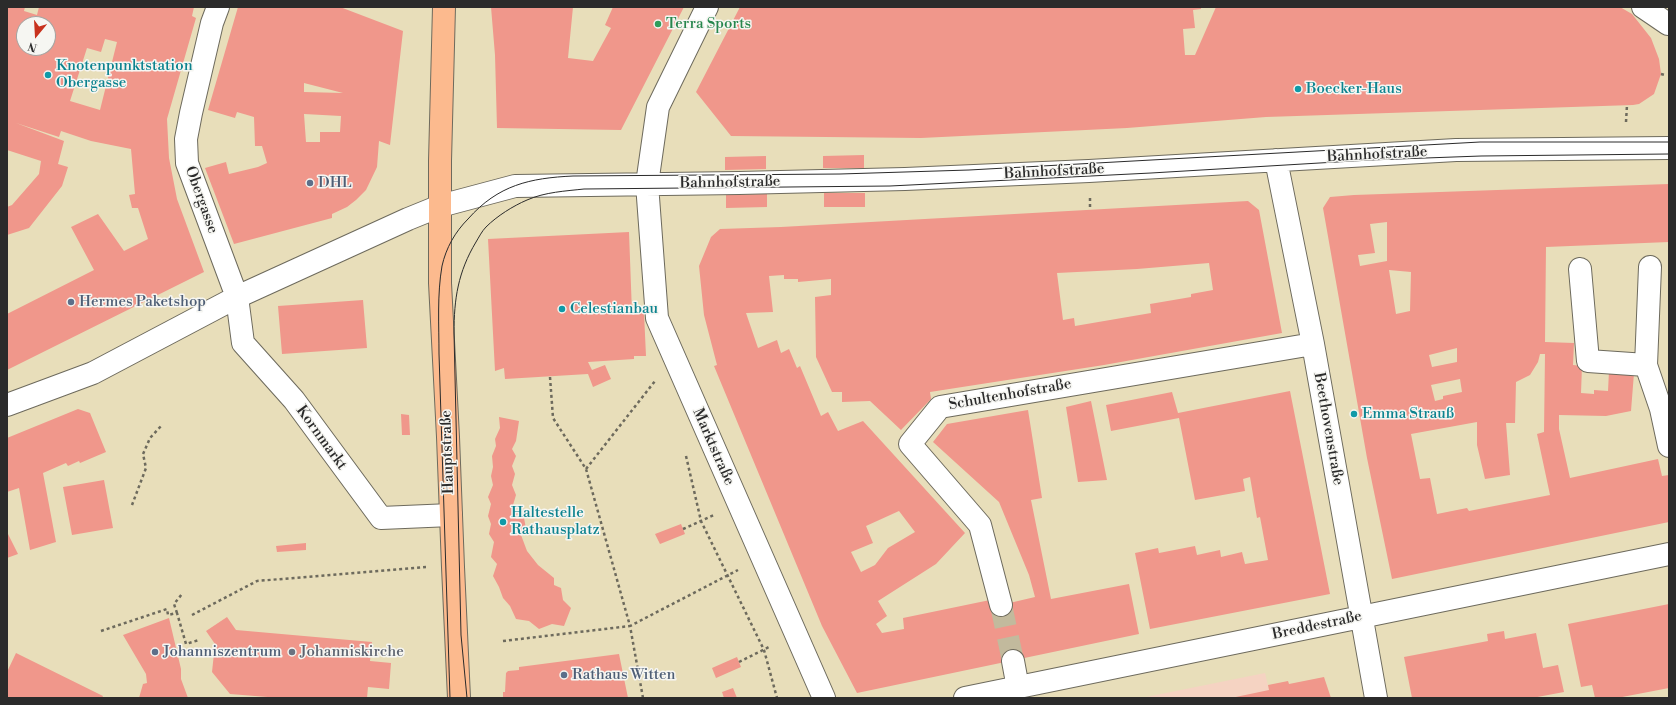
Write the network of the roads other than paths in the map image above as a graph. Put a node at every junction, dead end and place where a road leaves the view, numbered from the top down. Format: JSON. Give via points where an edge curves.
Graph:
{"nodes":[{"id":1,"x":218,"y":7,"type":"edge"},
{"id":2,"x":444,"y":7,"type":"edge"},
{"id":3,"x":707,"y":7,"type":"edge"},
{"id":4,"x":1643,"y":7,"type":"edge"},
{"id":5,"x":1667,"y":16,"type":"edge"},
{"id":6,"x":1669,"y":148,"type":"edge"},
{"id":7,"x":1276,"y":160,"type":"junction"},
{"id":8,"x":647,"y":184,"type":"junction"},
{"id":9,"x":440,"y":206,"type":"junction"},
{"id":10,"x":1650,"y":267,"type":"dead end"},
{"id":11,"x":1580,"y":269,"type":"dead end"},
{"id":12,"x":237,"y":297,"type":"junction"},
{"id":13,"x":1313,"y":344,"type":"junction"},
{"id":14,"x":1646,"y":365,"type":"junction"},
{"id":15,"x":7,"y":404,"type":"edge"},
{"id":16,"x":1669,"y":446,"type":"edge"},
{"id":17,"x":450,"y":515,"type":"junction"},
{"id":18,"x":1669,"y":554,"type":"edge"},
{"id":19,"x":1001,"y":605,"type":"tunnel mouth"},
{"id":20,"x":1360,"y":617,"type":"junction"},
{"id":21,"x":1013,"y":661,"type":"tunnel mouth"},
{"id":22,"x":1018,"y":688,"type":"junction"},
{"id":23,"x":459,"y":698,"type":"edge"},
{"id":24,"x":824,"y":698,"type":"edge"},
{"id":25,"x":965,"y":698,"type":"edge"},
{"id":26,"x":1376,"y":698,"type":"edge"}],
"edges":[{"from":1,"to":12,"type":"street","name":"Obergasse","via":[[212,23],[186,138],[187,163]]},
{"from":2,"to":9,"type":"main road","name":"Hauptstraße"},
{"from":3,"to":8,"type":"street","name":"Marktstraße","via":[[658,107]]},
{"from":4,"to":5,"type":"street"},
{"from":6,"to":7,"type":"street","name":"Bahnhofstraße","via":[[1456,150]]},
{"from":7,"to":8,"type":"street","name":"Bahnhofstraße","via":[[913,179]]},
{"from":7,"to":13,"type":"street","name":"Beethovenstraße"},
{"from":8,"to":9,"type":"street","name":"Bahnhofstraße","via":[[515,186]]},
{"from":8,"to":24,"type":"street","name":"Marktstraße","via":[[656,318]]},
{"from":9,"to":12,"type":"street","name":"Bahnhofstraße"},
{"from":9,"to":17,"type":"main road","name":"Hauptstraße","via":[[440,283]]},
{"from":10,"to":14,"type":"street"},
{"from":11,"to":14,"type":"street","via":[[1588,361]]},
{"from":12,"to":15,"type":"street","name":"Bahnhofstraße","via":[[93,373]]},
{"from":12,"to":17,"type":"street","name":"Kornmarkt","via":[[244,343],[294,400],[381,518]]},
{"from":13,"to":19,"type":"street","name":"Schultenhofstraße","via":[[940,407],[910,444],[980,525]]},
{"from":13,"to":20,"type":"street","name":"Beethovenstraße"},
{"from":14,"to":16,"type":"street","via":[[1661,409]]},
{"from":17,"to":23,"type":"main road","name":"Hauptstraße"},
{"from":18,"to":20,"type":"street","name":"Breddestraße"},
{"from":20,"to":22,"type":"street","name":"Breddestraße"},
{"from":20,"to":26,"type":"street","name":"Beethovenstraße"},
{"from":21,"to":22,"type":"street"},
{"from":22,"to":25,"type":"street","name":"Breddestraße"}]}
